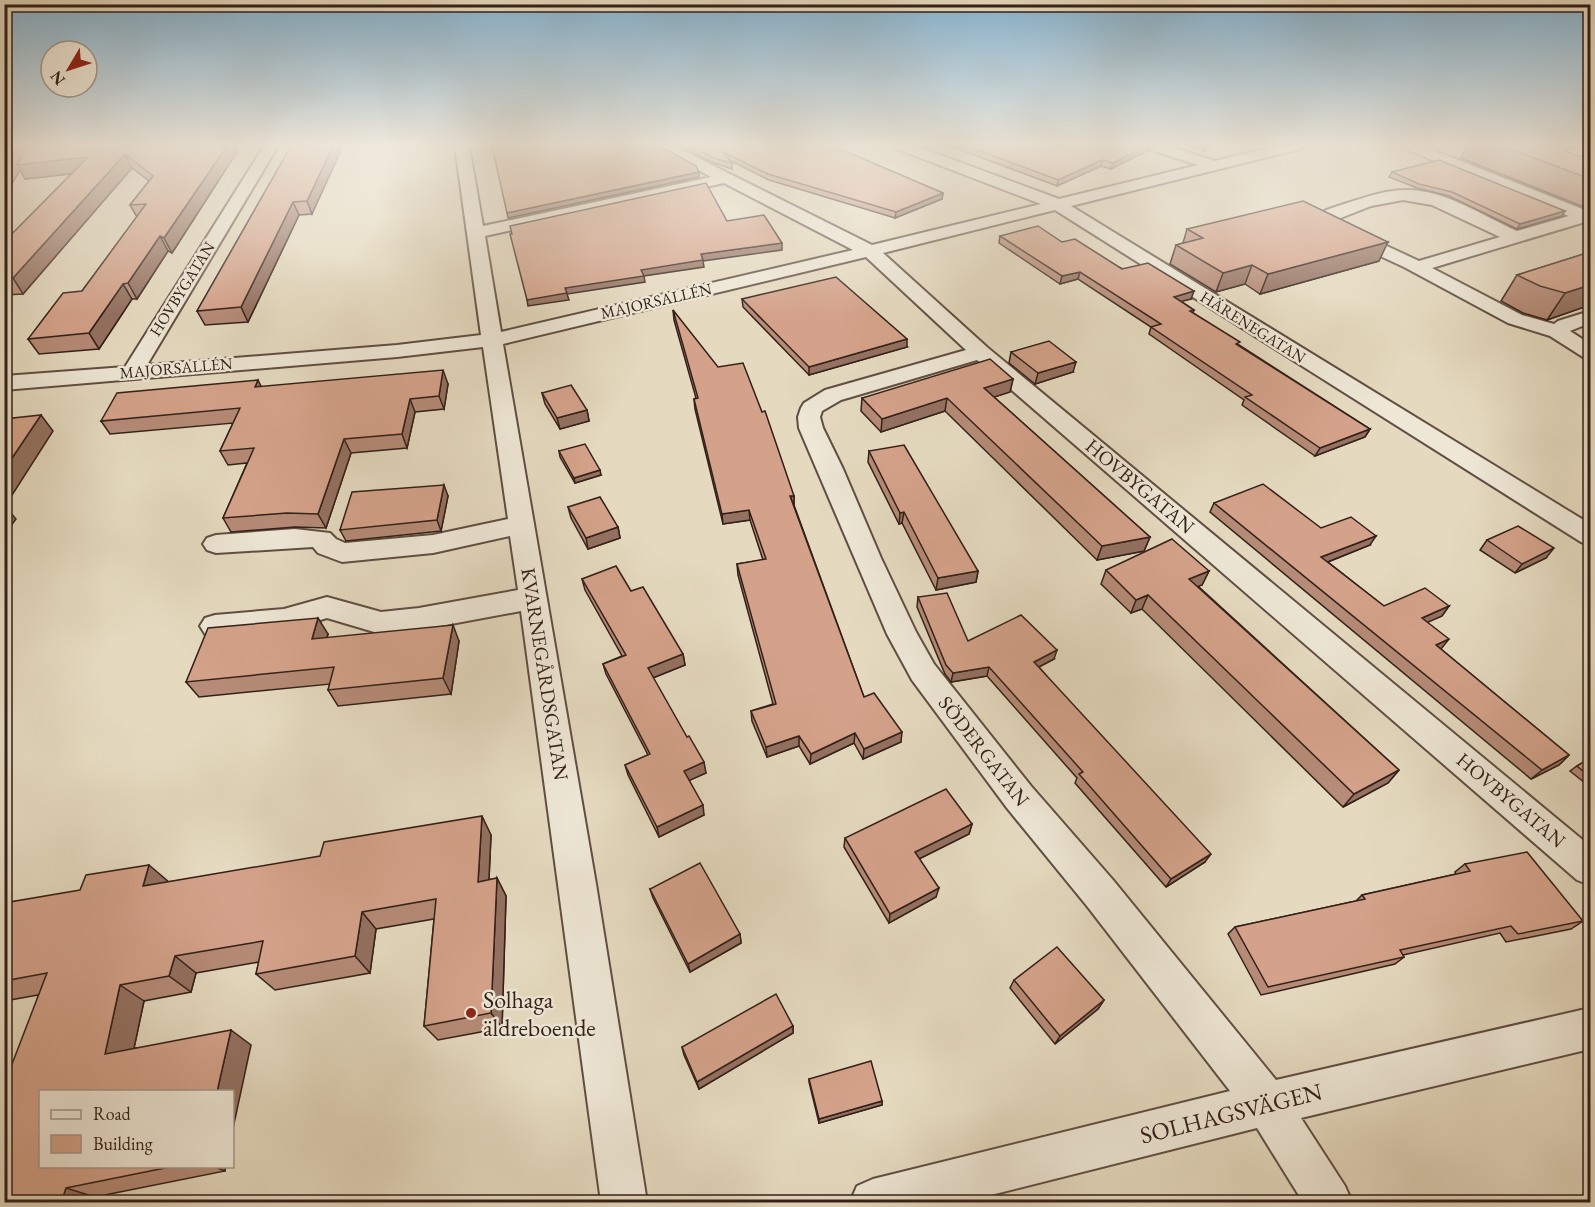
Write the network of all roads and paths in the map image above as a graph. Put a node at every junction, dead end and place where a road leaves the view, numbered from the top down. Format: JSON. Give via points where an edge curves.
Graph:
{"nodes":[{"id":1,"x":236,"y":202,"type":"edge"},
{"id":2,"x":471,"y":202,"type":"edge"},
{"id":3,"x":613,"y":202,"type":"edge"},
{"id":4,"x":775,"y":202,"type":"edge"},
{"id":5,"x":1052,"y":202,"type":"edge"},
{"id":6,"x":1063,"y":202,"type":"edge"},
{"id":7,"x":1370,"y":202,"type":"edge"},
{"id":8,"x":1437,"y":202,"type":"edge"},
{"id":9,"x":1551,"y":202,"type":"edge"},
{"id":10,"x":1056,"y":204,"type":"junction"},
{"id":11,"x":1588,"y":217,"type":"edge"},
{"id":12,"x":475,"y":232,"type":"junction"},
{"id":13,"x":1516,"y":238,"type":"junction"},
{"id":14,"x":870,"y":251,"type":"junction"},
{"id":15,"x":1412,"y":266,"type":"junction"},
{"id":16,"x":1590,"y":317,"type":"edge"},
{"id":17,"x":1557,"y":332,"type":"junction"},
{"id":18,"x":493,"y":340,"type":"junction"},
{"id":19,"x":981,"y":352,"type":"junction"},
{"id":20,"x":1590,"y":353,"type":"edge"},
{"id":21,"x":132,"y":372,"type":"junction"},
{"id":22,"x":4,"y":383,"type":"edge"},
{"id":23,"x":520,"y":525,"type":"junction"},
{"id":24,"x":1590,"y":536,"type":"edge"},
{"id":25,"x":216,"y":544,"type":"dead end"},
{"id":26,"x":532,"y":598,"type":"junction"},
{"id":27,"x":215,"y":626,"type":"edge"},
{"id":28,"x":1590,"y":868,"type":"edge"},
{"id":29,"x":1590,"y":1029,"type":"edge"},
{"id":30,"x":1267,"y":1104,"type":"junction"},
{"id":31,"x":624,"y":1203,"type":"edge"},
{"id":32,"x":873,"y":1203,"type":"edge"},
{"id":33,"x":1329,"y":1203,"type":"edge"}],
"edges":[{"from":1,"to":21,"type":"street","name":"HOVBYGATAN"},
{"from":2,"to":12,"type":"street","name":"KVARNEGÅRDSGATAN"},
{"from":3,"to":12,"type":"street"},
{"from":4,"to":14,"type":"street","name":"HOVBYGATAN"},
{"from":5,"to":10,"type":"street","name":"HÄRENEGATAN"},
{"from":6,"to":10,"type":"street","name":"MAJORSALLÉN"},
{"from":7,"to":15,"type":"street","via":[[1339,210],[1319,221]]},
{"from":8,"to":13,"type":"street"},
{"from":9,"to":11,"type":"street"},
{"from":10,"to":14,"type":"street","name":"MAJORSALLÉN"},
{"from":10,"to":24,"type":"street","name":"HÄRENEGATAN"},
{"from":11,"to":13,"type":"street"},
{"from":12,"to":18,"type":"street","name":"KVARNEGÅRDSGATAN"},
{"from":13,"to":15,"type":"street"},
{"from":14,"to":18,"type":"street","name":"MAJORSALLÉN"},
{"from":14,"to":19,"type":"street","name":"HOVBYGATAN"},
{"from":15,"to":17,"type":"street","via":[[1515,319]]},
{"from":16,"to":17,"type":"street"},
{"from":17,"to":20,"type":"street"},
{"from":18,"to":21,"type":"street","name":"MAJORSALLÉN"},
{"from":18,"to":23,"type":"street","name":"KVARNEGÅRDSGATAN"},
{"from":19,"to":28,"type":"street","name":"HOVBYGATAN"},
{"from":19,"to":30,"type":"street","name":"SÖDERGATAN","via":[[833,395],[812,408],[811,428],[867,558],[923,672],[1012,789]]},
{"from":21,"to":22,"type":"street","name":"MAJORSALLÉN"},
{"from":23,"to":25,"type":"street","via":[[433,544],[342,553],[321,539],[307,537]]},
{"from":23,"to":26,"type":"street","name":"KVARNEGÅRDSGATAN"},
{"from":26,"to":27,"type":"street","via":[[381,623],[327,607],[284,620]]},
{"from":26,"to":31,"type":"street","name":"KVARNEGÅRDSGATAN"},
{"from":29,"to":30,"type":"street","name":"SOLHAGSVÄGEN"},
{"from":30,"to":32,"type":"street","name":"SOLHAGSVÄGEN"},
{"from":30,"to":33,"type":"street","name":"SÖDERGATAN"}]}
